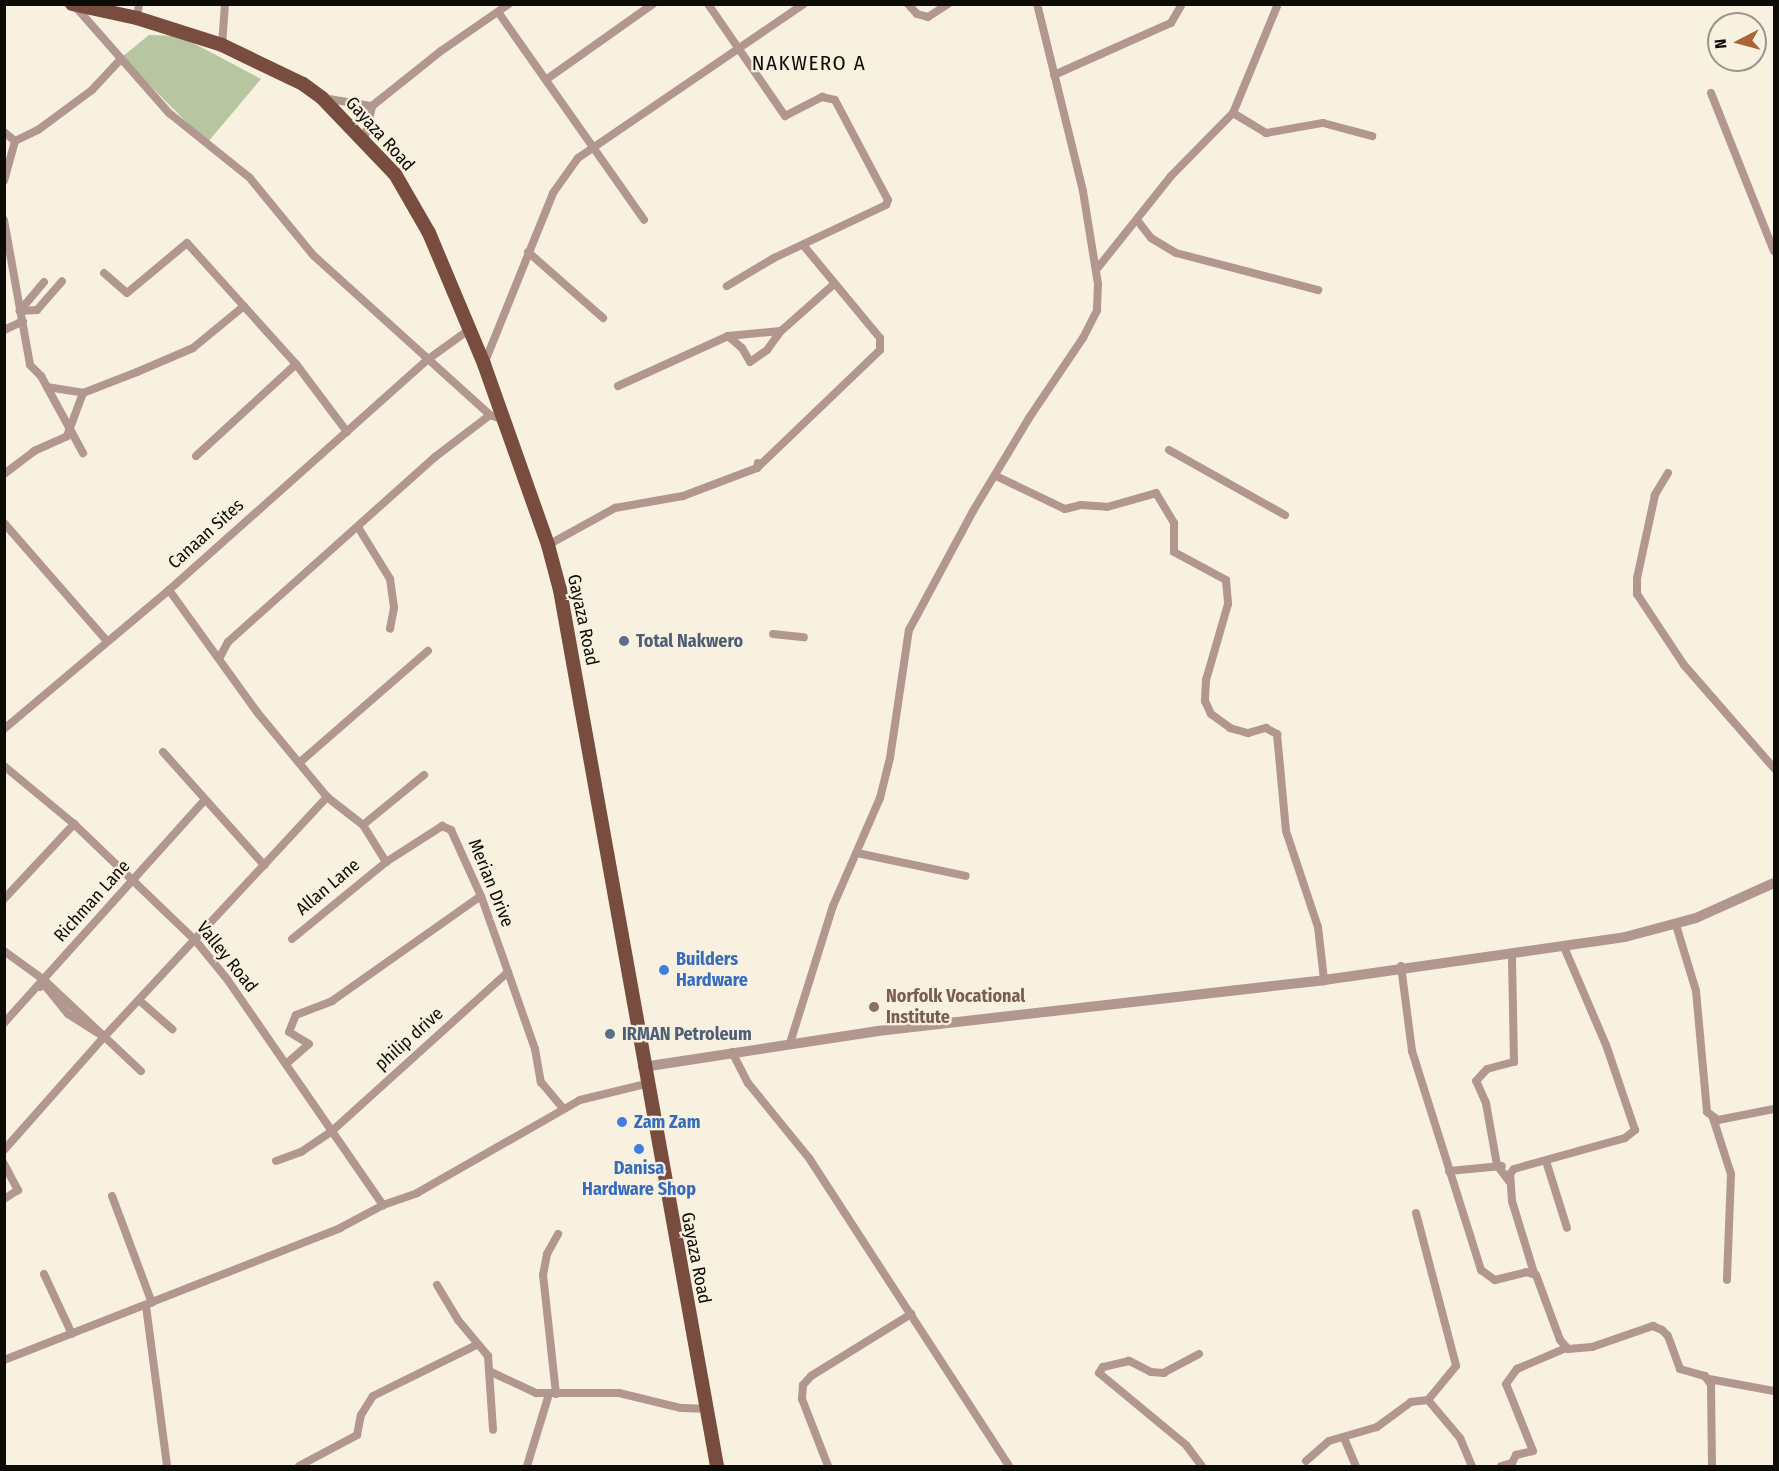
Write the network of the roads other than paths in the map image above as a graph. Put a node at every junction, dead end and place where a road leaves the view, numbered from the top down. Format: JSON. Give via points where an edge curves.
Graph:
{"nodes":[{"id":1,"x":225,"y":4,"type":"edge"},
{"id":2,"x":509,"y":4,"type":"edge"},
{"id":3,"x":653,"y":4,"type":"edge"},
{"id":4,"x":708,"y":4,"type":"edge"},
{"id":5,"x":804,"y":4,"type":"edge"},
{"id":6,"x":908,"y":4,"type":"edge"},
{"id":7,"x":948,"y":4,"type":"edge"},
{"id":8,"x":1037,"y":4,"type":"edge"},
{"id":9,"x":1182,"y":4,"type":"edge"},
{"id":10,"x":1278,"y":4,"type":"edge"},
{"id":11,"x":73,"y":5,"type":"edge"},
{"id":12,"x":138,"y":11,"type":"edge"},
{"id":13,"x":498,"y":12,"type":"junction"},
{"id":14,"x":222,"y":45,"type":"junction"},
{"id":15,"x":740,"y":49,"type":"junction"},
{"id":16,"x":120,"y":60,"type":"junction"},
{"id":17,"x":1054,"y":75,"type":"junction"},
{"id":18,"x":547,"y":79,"type":"junction"},
{"id":19,"x":1711,"y":93,"type":"dead end"},
{"id":20,"x":322,"y":98,"type":"junction"},
{"id":21,"x":372,"y":106,"type":"junction"},
{"id":22,"x":1233,"y":113,"type":"junction"},
{"id":23,"x":4,"y":132,"type":"edge"},
{"id":24,"x":1372,"y":136,"type":"dead end"},
{"id":25,"x":15,"y":141,"type":"junction"},
{"id":26,"x":364,"y":141,"type":"junction"},
{"id":27,"x":595,"y":148,"type":"junction"},
{"id":28,"x":4,"y":181,"type":"edge"},
{"id":29,"x":4,"y":220,"type":"edge"},
{"id":30,"x":644,"y":220,"type":"dead end"},
{"id":31,"x":1137,"y":220,"type":"junction"},
{"id":32,"x":803,"y":245,"type":"junction"},
{"id":33,"x":1774,"y":251,"type":"edge"},
{"id":34,"x":528,"y":252,"type":"junction"},
{"id":35,"x":1096,"y":270,"type":"junction"},
{"id":36,"x":104,"y":273,"type":"dead end"},
{"id":37,"x":62,"y":281,"type":"dead end"},
{"id":38,"x":44,"y":282,"type":"dead end"},
{"id":39,"x":833,"y":285,"type":"junction"},
{"id":40,"x":727,"y":286,"type":"dead end"},
{"id":41,"x":1318,"y":290,"type":"dead end"},
{"id":42,"x":243,"y":306,"type":"junction"},
{"id":43,"x":20,"y":311,"type":"junction"},
{"id":44,"x":603,"y":318,"type":"dead end"},
{"id":45,"x":23,"y":321,"type":"junction"},
{"id":46,"x":470,"y":329,"type":"junction"},
{"id":47,"x":4,"y":330,"type":"edge"},
{"id":48,"x":781,"y":331,"type":"junction"},
{"id":49,"x":728,"y":336,"type":"junction"},
{"id":50,"x":427,"y":360,"type":"junction"},
{"id":51,"x":296,"y":364,"type":"junction"},
{"id":52,"x":484,"y":364,"type":"junction"},
{"id":53,"x":618,"y":386,"type":"dead end"},
{"id":54,"x":47,"y":387,"type":"junction"},
{"id":55,"x":83,"y":393,"type":"junction"},
{"id":56,"x":495,"y":417,"type":"junction"},
{"id":57,"x":69,"y":427,"type":"junction"},
{"id":58,"x":347,"y":432,"type":"junction"},
{"id":59,"x":1169,"y":450,"type":"dead end"},
{"id":60,"x":83,"y":453,"type":"dead end"},
{"id":61,"x":196,"y":456,"type":"dead end"},
{"id":62,"x":1668,"y":473,"type":"dead end"},
{"id":63,"x":4,"y":474,"type":"edge"},
{"id":64,"x":996,"y":476,"type":"junction"},
{"id":65,"x":1285,"y":515,"type":"dead end"},
{"id":66,"x":4,"y":523,"type":"edge"},
{"id":67,"x":358,"y":527,"type":"junction"},
{"id":68,"x":548,"y":545,"type":"junction"},
{"id":69,"x":169,"y":590,"type":"junction"},
{"id":70,"x":390,"y":629,"type":"dead end"},
{"id":71,"x":773,"y":634,"type":"dead end"},
{"id":72,"x":804,"y":637,"type":"dead end"},
{"id":73,"x":107,"y":641,"type":"junction"},
{"id":74,"x":428,"y":651,"type":"dead end"},
{"id":75,"x":220,"y":657,"type":"junction"},
{"id":76,"x":4,"y":729,"type":"edge"},
{"id":77,"x":163,"y":752,"type":"dead end"},
{"id":78,"x":299,"y":763,"type":"junction"},
{"id":79,"x":4,"y":766,"type":"edge"},
{"id":80,"x":1774,"y":768,"type":"edge"},
{"id":81,"x":424,"y":775,"type":"dead end"},
{"id":82,"x":327,"y":797,"type":"junction"},
{"id":83,"x":204,"y":801,"type":"junction"},
{"id":84,"x":74,"y":824,"type":"junction"},
{"id":85,"x":363,"y":825,"type":"junction"},
{"id":86,"x":857,"y":853,"type":"junction"},
{"id":87,"x":386,"y":862,"type":"junction"},
{"id":88,"x":264,"y":865,"type":"junction"},
{"id":89,"x":966,"y":876,"type":"dead end"},
{"id":90,"x":135,"y":879,"type":"junction"},
{"id":91,"x":1774,"y":883,"type":"edge"},
{"id":92,"x":481,"y":896,"type":"junction"},
{"id":93,"x":4,"y":899,"type":"edge"},
{"id":94,"x":1676,"y":925,"type":"junction"},
{"id":95,"x":292,"y":939,"type":"dead end"},
{"id":96,"x":195,"y":940,"type":"junction"},
{"id":97,"x":1564,"y":947,"type":"junction"},
{"id":98,"x":4,"y":951,"type":"edge"},
{"id":99,"x":1512,"y":953,"type":"junction"},
{"id":100,"x":1401,"y":966,"type":"junction"},
{"id":101,"x":508,"y":972,"type":"junction"},
{"id":102,"x":44,"y":980,"type":"junction"},
{"id":103,"x":1324,"y":980,"type":"junction"},
{"id":104,"x":140,"y":1001,"type":"junction"},
{"id":105,"x":4,"y":1024,"type":"edge"},
{"id":106,"x":172,"y":1029,"type":"dead end"},
{"id":107,"x":104,"y":1036,"type":"junction"},
{"id":108,"x":790,"y":1042,"type":"junction"},
{"id":109,"x":732,"y":1052,"type":"junction"},
{"id":110,"x":286,"y":1064,"type":"junction"},
{"id":111,"x":643,"y":1067,"type":"junction"},
{"id":112,"x":141,"y":1071,"type":"dead end"},
{"id":113,"x":645,"y":1084,"type":"junction"},
{"id":114,"x":1774,"y":1108,"type":"edge"},
{"id":115,"x":564,"y":1109,"type":"junction"},
{"id":116,"x":1713,"y":1118,"type":"junction"},
{"id":117,"x":332,"y":1131,"type":"junction"},
{"id":118,"x":4,"y":1150,"type":"edge"},
{"id":119,"x":276,"y":1161,"type":"dead end"},
{"id":120,"x":1546,"y":1161,"type":"junction"},
{"id":121,"x":4,"y":1164,"type":"edge"},
{"id":122,"x":1497,"y":1165,"type":"junction"},
{"id":123,"x":1514,"y":1169,"type":"junction"},
{"id":124,"x":1449,"y":1171,"type":"junction"},
{"id":125,"x":1510,"y":1182,"type":"junction"},
{"id":126,"x":112,"y":1196,"type":"dead end"},
{"id":127,"x":4,"y":1199,"type":"edge"},
{"id":128,"x":383,"y":1205,"type":"junction"},
{"id":129,"x":1416,"y":1213,"type":"dead end"},
{"id":130,"x":1567,"y":1228,"type":"dead end"},
{"id":131,"x":558,"y":1234,"type":"dead end"},
{"id":132,"x":1534,"y":1273,"type":"junction"},
{"id":133,"x":44,"y":1274,"type":"dead end"},
{"id":134,"x":1726,"y":1280,"type":"dead end"},
{"id":135,"x":437,"y":1285,"type":"dead end"},
{"id":136,"x":149,"y":1305,"type":"junction"},
{"id":137,"x":911,"y":1314,"type":"junction"},
{"id":138,"x":72,"y":1334,"type":"junction"},
{"id":139,"x":476,"y":1345,"type":"junction"},
{"id":140,"x":1566,"y":1348,"type":"junction"},
{"id":141,"x":1199,"y":1354,"type":"dead end"},
{"id":142,"x":4,"y":1360,"type":"edge"},
{"id":143,"x":491,"y":1372,"type":"junction"},
{"id":144,"x":1709,"y":1379,"type":"junction"},
{"id":145,"x":1774,"y":1391,"type":"edge"},
{"id":146,"x":553,"y":1394,"type":"junction"},
{"id":147,"x":1428,"y":1400,"type":"junction"},
{"id":148,"x":706,"y":1409,"type":"junction"},
{"id":149,"x":493,"y":1430,"type":"dead end"},
{"id":150,"x":1344,"y":1438,"type":"junction"},
{"id":151,"x":1306,"y":1461,"type":"dead end"},
{"id":152,"x":301,"y":1466,"type":"edge"},
{"id":153,"x":1472,"y":1466,"type":"edge"},
{"id":154,"x":166,"y":1467,"type":"edge"},
{"id":155,"x":528,"y":1467,"type":"edge"},
{"id":156,"x":717,"y":1467,"type":"edge"},
{"id":157,"x":828,"y":1467,"type":"edge"},
{"id":158,"x":1009,"y":1467,"type":"edge"},
{"id":159,"x":1202,"y":1467,"type":"edge"},
{"id":160,"x":1356,"y":1467,"type":"edge"},
{"id":161,"x":1501,"y":1467,"type":"edge"},
{"id":162,"x":1712,"y":1467,"type":"edge"}],
"edges":[{"from":1,"to":14,"type":"street"},
{"from":2,"to":13,"type":"street"},
{"from":3,"to":18,"type":"street"},
{"from":4,"to":15,"type":"street"},
{"from":5,"to":15,"type":"street"},
{"from":6,"to":7,"type":"street","via":[[917,14],[928,16]]},
{"from":8,"to":17,"type":"street"},
{"from":9,"to":17,"type":"street","via":[[1171,23]]},
{"from":10,"to":22,"type":"street"},
{"from":11,"to":12,"type":"main road","name":"Gayaza Road"},
{"from":11,"to":16,"type":"street"},
{"from":12,"to":14,"type":"main road","name":"Gayaza Road"},
{"from":13,"to":18,"type":"street"},
{"from":13,"to":21,"type":"street"},
{"from":14,"to":20,"type":"main road","name":"Gayaza Road","via":[[276,68]]},
{"from":15,"to":27,"type":"street"},
{"from":15,"to":32,"type":"street","via":[[785,116],[822,98],[835,100],[888,194],[886,205]]},
{"from":16,"to":25,"type":"street","via":[[65,111]]},
{"from":16,"to":50,"type":"street","via":[[169,113],[249,177],[313,255]]},
{"from":17,"to":35,"type":"street","via":[[1083,191]]},
{"from":18,"to":27,"type":"street"},
{"from":19,"to":33,"type":"street"},
{"from":20,"to":21,"type":"street"},
{"from":20,"to":26,"type":"main road","name":"Gayaza Road"},
{"from":21,"to":26,"type":"street"},
{"from":22,"to":24,"type":"street","via":[[1266,133],[1323,123]]},
{"from":22,"to":31,"type":"street","via":[[1171,177]]},
{"from":23,"to":25,"type":"street"},
{"from":25,"to":28,"type":"street"},
{"from":26,"to":46,"type":"main road","name":"Gayaza Road","via":[[395,174],[429,233]]},
{"from":27,"to":30,"type":"street"},
{"from":27,"to":34,"type":"street","via":[[578,159],[553,193]]},
{"from":29,"to":43,"type":"street"},
{"from":31,"to":35,"type":"street"},
{"from":31,"to":41,"type":"street","via":[[1151,238],[1176,253]]},
{"from":32,"to":39,"type":"street"},
{"from":32,"to":40,"type":"street"},
{"from":34,"to":44,"type":"street"},
{"from":34,"to":52,"type":"street"},
{"from":35,"to":64,"type":"street","via":[[1099,298],[1092,321]]},
{"from":36,"to":42,"type":"street","via":[[127,293],[187,243]]},
{"from":37,"to":43,"type":"street","via":[[37,310]]},
{"from":38,"to":43,"type":"street"},
{"from":39,"to":48,"type":"street"},
{"from":39,"to":68,"type":"street","via":[[880,338],[880,350],[757,465],[683,496],[615,508]]},
{"from":42,"to":51,"type":"street"},
{"from":42,"to":55,"type":"street","via":[[193,348]]},
{"from":43,"to":45,"type":"street"},
{"from":45,"to":47,"type":"street"},
{"from":45,"to":54,"type":"street","via":[[30,366]]},
{"from":46,"to":50,"type":"street","name":"Canaan Sites"},
{"from":46,"to":52,"type":"main road","name":"Gayaza Road"},
{"from":48,"to":49,"type":"street"},
{"from":48,"to":49,"type":"street","via":[[767,350],[750,362]]},
{"from":49,"to":53,"type":"street"},
{"from":50,"to":56,"type":"street"},
{"from":50,"to":58,"type":"street","name":"Canaan Sites"},
{"from":51,"to":58,"type":"street"},
{"from":51,"to":61,"type":"street"},
{"from":52,"to":56,"type":"main road","name":"Gayaza Road"},
{"from":54,"to":55,"type":"street"},
{"from":54,"to":57,"type":"street"},
{"from":55,"to":57,"type":"street"},
{"from":56,"to":67,"type":"street","via":[[435,457]]},
{"from":56,"to":68,"type":"main road","name":"Gayaza Road"},
{"from":57,"to":60,"type":"street"},
{"from":57,"to":63,"type":"street","via":[[67,436],[34,451]]},
{"from":58,"to":69,"type":"street","name":"Canaan Sites"},
{"from":59,"to":65,"type":"street"},
{"from":62,"to":80,"type":"street","via":[[1655,495],[1637,594],[1684,665]]},
{"from":64,"to":86,"type":"street","via":[[909,630],[888,767]]},
{"from":64,"to":103,"type":"street","via":[[1065,509],[1081,505],[1107,507],[1156,493],[1174,523],[1174,552],[1226,580],[1227,603],[1206,680],[1205,701],[1211,714],[1230,728],[1248,733],[1266,728],[1277,734],[1286,831],[1318,927]]},
{"from":66,"to":73,"type":"street"},
{"from":67,"to":70,"type":"street","via":[[390,579],[394,608]]},
{"from":67,"to":75,"type":"street","via":[[228,642]]},
{"from":68,"to":111,"type":"main road","name":"Gayaza Road","via":[[566,619]]},
{"from":69,"to":73,"type":"street","name":"Canaan Sites"},
{"from":69,"to":75,"type":"street"},
{"from":71,"to":72,"type":"street"},
{"from":73,"to":76,"type":"street","name":"Canaan Sites"},
{"from":74,"to":78,"type":"street"},
{"from":75,"to":78,"type":"street"},
{"from":77,"to":83,"type":"street"},
{"from":78,"to":82,"type":"street"},
{"from":79,"to":84,"type":"street","name":"Valley Road"},
{"from":81,"to":85,"type":"street"},
{"from":82,"to":85,"type":"street"},
{"from":82,"to":88,"type":"street"},
{"from":83,"to":88,"type":"street"},
{"from":83,"to":90,"type":"street","name":"Richman Lane"},
{"from":84,"to":90,"type":"street","name":"Valley Road"},
{"from":84,"to":93,"type":"street"},
{"from":85,"to":87,"type":"street"},
{"from":86,"to":89,"type":"street"},
{"from":86,"to":108,"type":"street","via":[[833,906]]},
{"from":87,"to":92,"type":"street","name":"Merian Drive","via":[[442,826],[447,827]]},
{"from":87,"to":95,"type":"street","name":"Allan Lane"},
{"from":88,"to":96,"type":"street"},
{"from":90,"to":96,"type":"street","name":"Valley Road"},
{"from":90,"to":102,"type":"street","name":"Richman Lane"},
{"from":91,"to":94,"type":"street"},
{"from":92,"to":101,"type":"street","name":"Merian Drive"},
{"from":92,"to":110,"type":"street","via":[[332,1001],[296,1015],[289,1032],[309,1044]]},
{"from":94,"to":97,"type":"street"},
{"from":94,"to":116,"type":"street","via":[[1696,992],[1707,1112]]},
{"from":96,"to":104,"type":"street"},
{"from":96,"to":110,"type":"street","name":"Valley Road"},
{"from":97,"to":99,"type":"street"},
{"from":97,"to":120,"type":"street","via":[[1606,1045],[1635,1130],[1625,1138]]},
{"from":98,"to":102,"type":"street"},
{"from":99,"to":100,"type":"street"},
{"from":99,"to":122,"type":"street","via":[[1514,1062],[1487,1069],[1476,1081],[1486,1102]]},
{"from":100,"to":103,"type":"street"},
{"from":100,"to":124,"type":"street","via":[[1412,1051]]},
{"from":101,"to":115,"type":"street","name":"Merian Drive","via":[[535,1049],[541,1082]]},
{"from":101,"to":117,"type":"street","name":"philip drive"},
{"from":102,"to":105,"type":"street","name":"Richman Lane"},
{"from":102,"to":107,"type":"street"},
{"from":103,"to":108,"type":"street"},
{"from":104,"to":106,"type":"street"},
{"from":104,"to":107,"type":"street"},
{"from":105,"to":107,"type":"street","via":[[44,983],[68,1014]]},
{"from":107,"to":112,"type":"street"},
{"from":107,"to":118,"type":"street"},
{"from":108,"to":109,"type":"street"},
{"from":109,"to":111,"type":"street"},
{"from":109,"to":137,"type":"street","via":[[754,1091],[809,1158]]},
{"from":110,"to":117,"type":"street","name":"Valley Road"},
{"from":111,"to":113,"type":"main road","name":"Gayaza Road"},
{"from":113,"to":115,"type":"street","via":[[591,1095]]},
{"from":113,"to":148,"type":"main road","name":"Gayaza Road"},
{"from":114,"to":116,"type":"street"},
{"from":115,"to":128,"type":"street","via":[[424,1189]]},
{"from":116,"to":134,"type":"street","via":[[1731,1174]]},
{"from":117,"to":119,"type":"street","name":"philip drive","via":[[301,1152]]},
{"from":117,"to":128,"type":"street","name":"Valley Road"},
{"from":120,"to":123,"type":"street"},
{"from":120,"to":130,"type":"street"},
{"from":121,"to":127,"type":"street","via":[[18,1190]]},
{"from":122,"to":123,"type":"street"},
{"from":122,"to":124,"type":"street"},
{"from":122,"to":125,"type":"street"},
{"from":123,"to":125,"type":"street"},
{"from":124,"to":132,"type":"street","via":[[1481,1270],[1495,1280]]},
{"from":125,"to":132,"type":"street"},
{"from":126,"to":136,"type":"street"},
{"from":128,"to":136,"type":"street","via":[[339,1228],[210,1276]]},
{"from":129,"to":147,"type":"street","via":[[1456,1366]]},
{"from":131,"to":146,"type":"street","via":[[547,1254],[543,1275]]},
{"from":132,"to":140,"type":"street"},
{"from":133,"to":138,"type":"street"},
{"from":135,"to":139,"type":"street"},
{"from":136,"to":138,"type":"street"},
{"from":136,"to":154,"type":"street"},
{"from":137,"to":157,"type":"street","via":[[811,1376],[803,1385],[802,1399]]},
{"from":137,"to":158,"type":"street"},
{"from":138,"to":142,"type":"street"},
{"from":139,"to":143,"type":"street","via":[[488,1356]]},
{"from":139,"to":152,"type":"street","via":[[374,1396],[361,1415],[357,1435]]},
{"from":140,"to":144,"type":"street","via":[[1592,1347],[1656,1326],[1668,1336],[1680,1369]]},
{"from":140,"to":161,"type":"street","via":[[1517,1369],[1506,1384],[1533,1451],[1516,1455]]},
{"from":141,"to":159,"type":"street","via":[[1164,1372],[1151,1372],[1129,1361],[1103,1367],[1099,1373],[1186,1445]]},
{"from":143,"to":146,"type":"street","via":[[536,1393]]},
{"from":143,"to":149,"type":"street"},
{"from":144,"to":145,"type":"street"},
{"from":144,"to":162,"type":"street"},
{"from":146,"to":148,"type":"street","via":[[619,1393],[681,1408]]},
{"from":146,"to":155,"type":"street"},
{"from":147,"to":150,"type":"street","via":[[1411,1402],[1377,1427]]},
{"from":147,"to":153,"type":"street","via":[[1460,1438]]},
{"from":148,"to":156,"type":"main road","name":"Gayaza Road"},
{"from":150,"to":151,"type":"street","via":[[1329,1441]]},
{"from":150,"to":160,"type":"street"}]}
